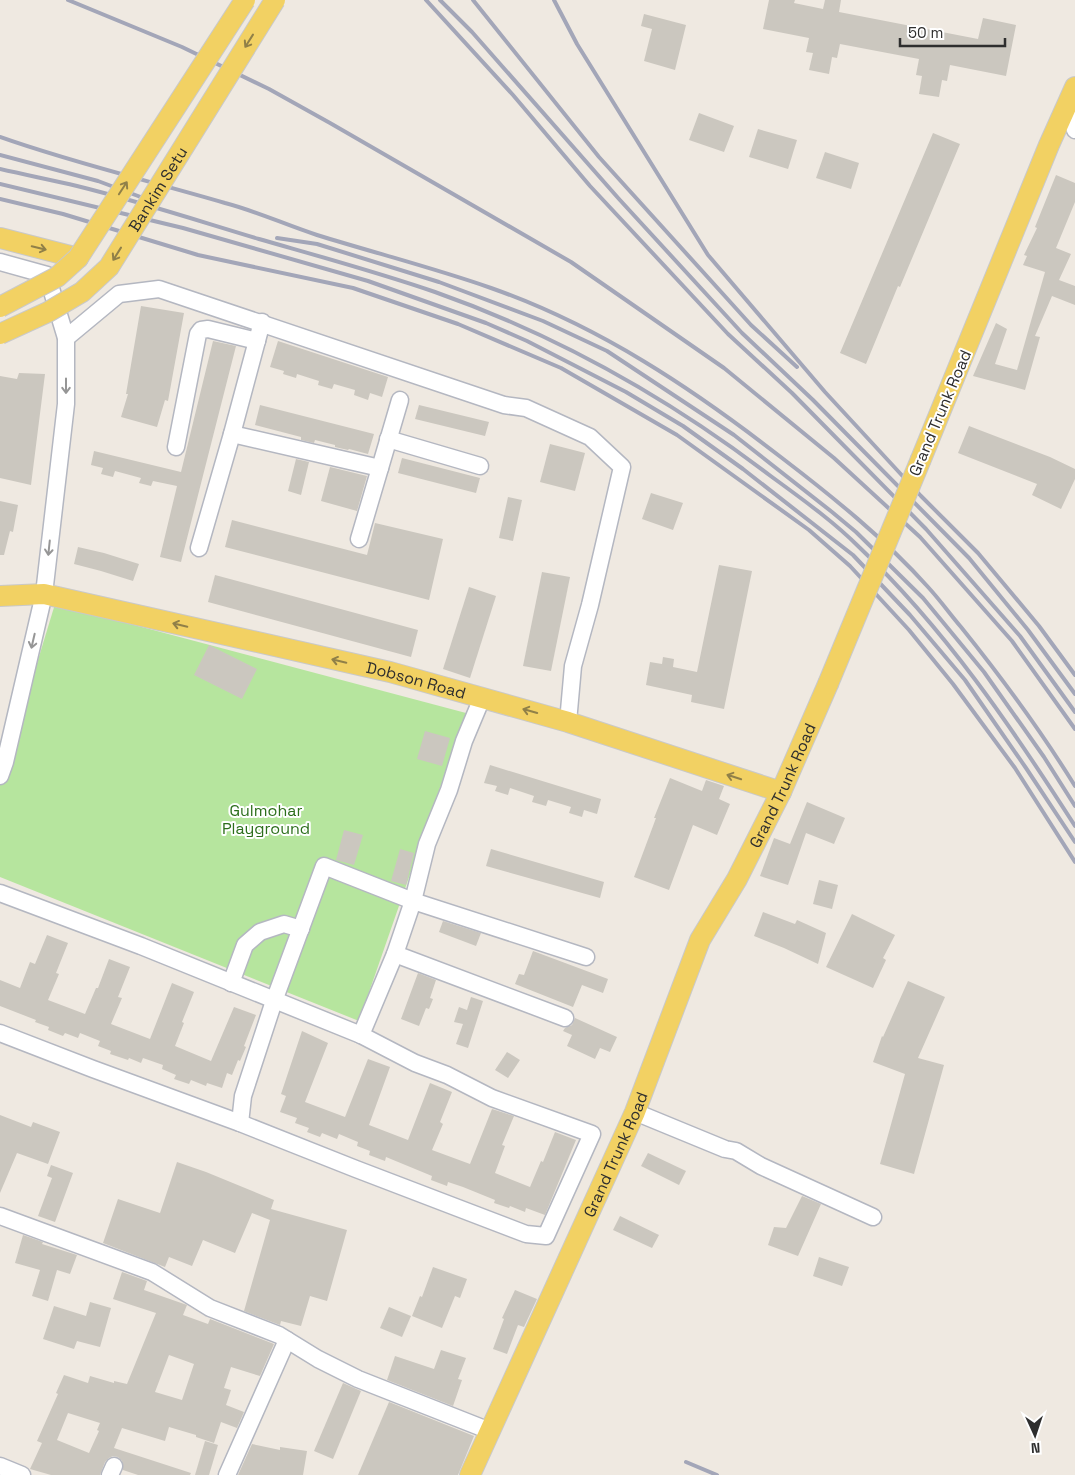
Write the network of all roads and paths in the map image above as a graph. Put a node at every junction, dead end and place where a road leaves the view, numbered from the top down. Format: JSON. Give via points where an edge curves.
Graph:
{"nodes":[{"id":1,"x":245,"y":0,"type":"edge"},
{"id":2,"x":275,"y":0,"type":"edge"},
{"id":3,"x":1075,"y":87,"type":"edge"},
{"id":4,"x":1075,"y":119,"type":"edge"},
{"id":5,"x":1075,"y":130,"type":"edge"},
{"id":6,"x":0,"y":238,"type":"edge"},
{"id":7,"x":78,"y":258,"type":"junction"},
{"id":8,"x":0,"y":262,"type":"edge"},
{"id":9,"x":0,"y":306,"type":"edge"},
{"id":10,"x":262,"y":322,"type":"junction"},
{"id":11,"x":0,"y":334,"type":"edge"},
{"id":12,"x":66,"y":338,"type":"junction"},
{"id":13,"x":257,"y":341,"type":"junction"},
{"id":14,"x":400,"y":400,"type":"dead end"},
{"id":15,"x":232,"y":434,"type":"junction"},
{"id":16,"x":388,"y":439,"type":"junction"},
{"id":17,"x":176,"y":447,"type":"dead end"},
{"id":18,"x":480,"y":466,"type":"dead end"},
{"id":19,"x":380,"y":468,"type":"junction"},
{"id":20,"x":359,"y":539,"type":"dead end"},
{"id":21,"x":199,"y":548,"type":"dead end"},
{"id":22,"x":44,"y":594,"type":"junction"},
{"id":23,"x":0,"y":596,"type":"edge"},
{"id":24,"x":482,"y":698,"type":"junction"},
{"id":25,"x":568,"y":722,"type":"junction"},
{"id":26,"x":5,"y":738,"type":"edge"},
{"id":27,"x":0,"y":776,"type":"edge"},
{"id":28,"x":781,"y":792,"type":"junction"},
{"id":29,"x":0,"y":894,"type":"edge"},
{"id":30,"x":413,"y":901,"type":"junction"},
{"id":31,"x":300,"y":929,"type":"junction"},
{"id":32,"x":395,"y":954,"type":"junction"},
{"id":33,"x":586,"y":957,"type":"dead end"},
{"id":34,"x":231,"y":983,"type":"junction"},
{"id":35,"x":274,"y":1001,"type":"junction"},
{"id":36,"x":565,"y":1018,"type":"dead end"},
{"id":37,"x":0,"y":1033,"type":"edge"},
{"id":38,"x":361,"y":1036,"type":"junction"},
{"id":39,"x":634,"y":1112,"type":"junction"},
{"id":40,"x":240,"y":1123,"type":"junction"},
{"id":41,"x":0,"y":1216,"type":"edge"},
{"id":42,"x":873,"y":1217,"type":"dead end"},
{"id":43,"x":287,"y":1340,"type":"junction"},
{"id":44,"x":490,"y":1431,"type":"junction"},
{"id":45,"x":0,"y":1466,"type":"edge"},
{"id":46,"x":22,"y":1475,"type":"edge"},
{"id":47,"x":227,"y":1475,"type":"edge"},
{"id":48,"x":470,"y":1475,"type":"edge"}],
"edges":[{"from":7,"to":1,"type":"main road","name":"Bankim Setu","one_way":true,"bridge":true},
{"from":2,"to":11,"type":"main road","name":"Bankim Setu","one_way":true,"bridge":true,"via":[[109,267],[82,292]]},
{"from":3,"to":28,"type":"main road","name":"Grand Trunk Road","bridge":true},
{"from":4,"to":5,"type":"street"},
{"from":6,"to":7,"type":"main road","one_way":true},
{"from":7,"to":9,"type":"main road","name":"Bankim Setu","bridge":true,"via":[[57,277]]},
{"from":8,"to":12,"type":"street","via":[[47,275]]},
{"from":10,"to":12,"type":"street","via":[[159,289],[119,294]]},
{"from":10,"to":13,"type":"street"},
{"from":10,"to":25,"type":"street","via":[[504,405],[526,408],[590,437],[622,467],[573,666]]},
{"from":12,"to":22,"type":"street","one_way":true,"via":[[66,404]]},
{"from":13,"to":15,"type":"street"},
{"from":13,"to":17,"type":"street","via":[[208,329],[198,334]]},
{"from":14,"to":16,"type":"street"},
{"from":15,"to":19,"type":"street"},
{"from":15,"to":21,"type":"street"},
{"from":16,"to":18,"type":"street"},
{"from":16,"to":19,"type":"street"},
{"from":19,"to":20,"type":"street"},
{"from":22,"to":23,"type":"main road","name":"Dobson Road"},
{"from":24,"to":22,"type":"main road","name":"Dobson Road","one_way":true,"via":[[390,672]]},
{"from":22,"to":26,"type":"street","one_way":true},
{"from":25,"to":24,"type":"main road","name":"Dobson Road","one_way":true},
{"from":24,"to":30,"type":"street","via":[[426,844]]},
{"from":28,"to":25,"type":"main road","name":"Dobson Road","one_way":true},
{"from":26,"to":27,"type":"street","via":[[6,762]]},
{"from":28,"to":39,"type":"main road","name":"Grand Trunk Road","via":[[737,879],[700,940]]},
{"from":29,"to":34,"type":"street"},
{"from":30,"to":31,"type":"street","via":[[324,866]]},
{"from":30,"to":32,"type":"street"},
{"from":30,"to":33,"type":"street"},
{"from":31,"to":34,"type":"street","via":[[284,924],[260,932],[245,945]]},
{"from":31,"to":35,"type":"street"},
{"from":32,"to":36,"type":"street"},
{"from":32,"to":38,"type":"street"},
{"from":34,"to":35,"type":"street"},
{"from":35,"to":38,"type":"street"},
{"from":35,"to":40,"type":"street","via":[[243,1096]]},
{"from":37,"to":40,"type":"street"},
{"from":38,"to":40,"type":"street","via":[[492,1098],[592,1134],[546,1236],[526,1234]]},
{"from":39,"to":42,"type":"street","via":[[736,1151],[761,1166]]},
{"from":39,"to":44,"type":"main road","name":"Grand Trunk Road"},
{"from":41,"to":43,"type":"street","via":[[152,1272],[210,1308]]},
{"from":43,"to":44,"type":"street","via":[[358,1379]]},
{"from":43,"to":47,"type":"street"},
{"from":44,"to":48,"type":"main road","name":"Grand Trunk Road"},
{"from":45,"to":46,"type":"street"}]}
